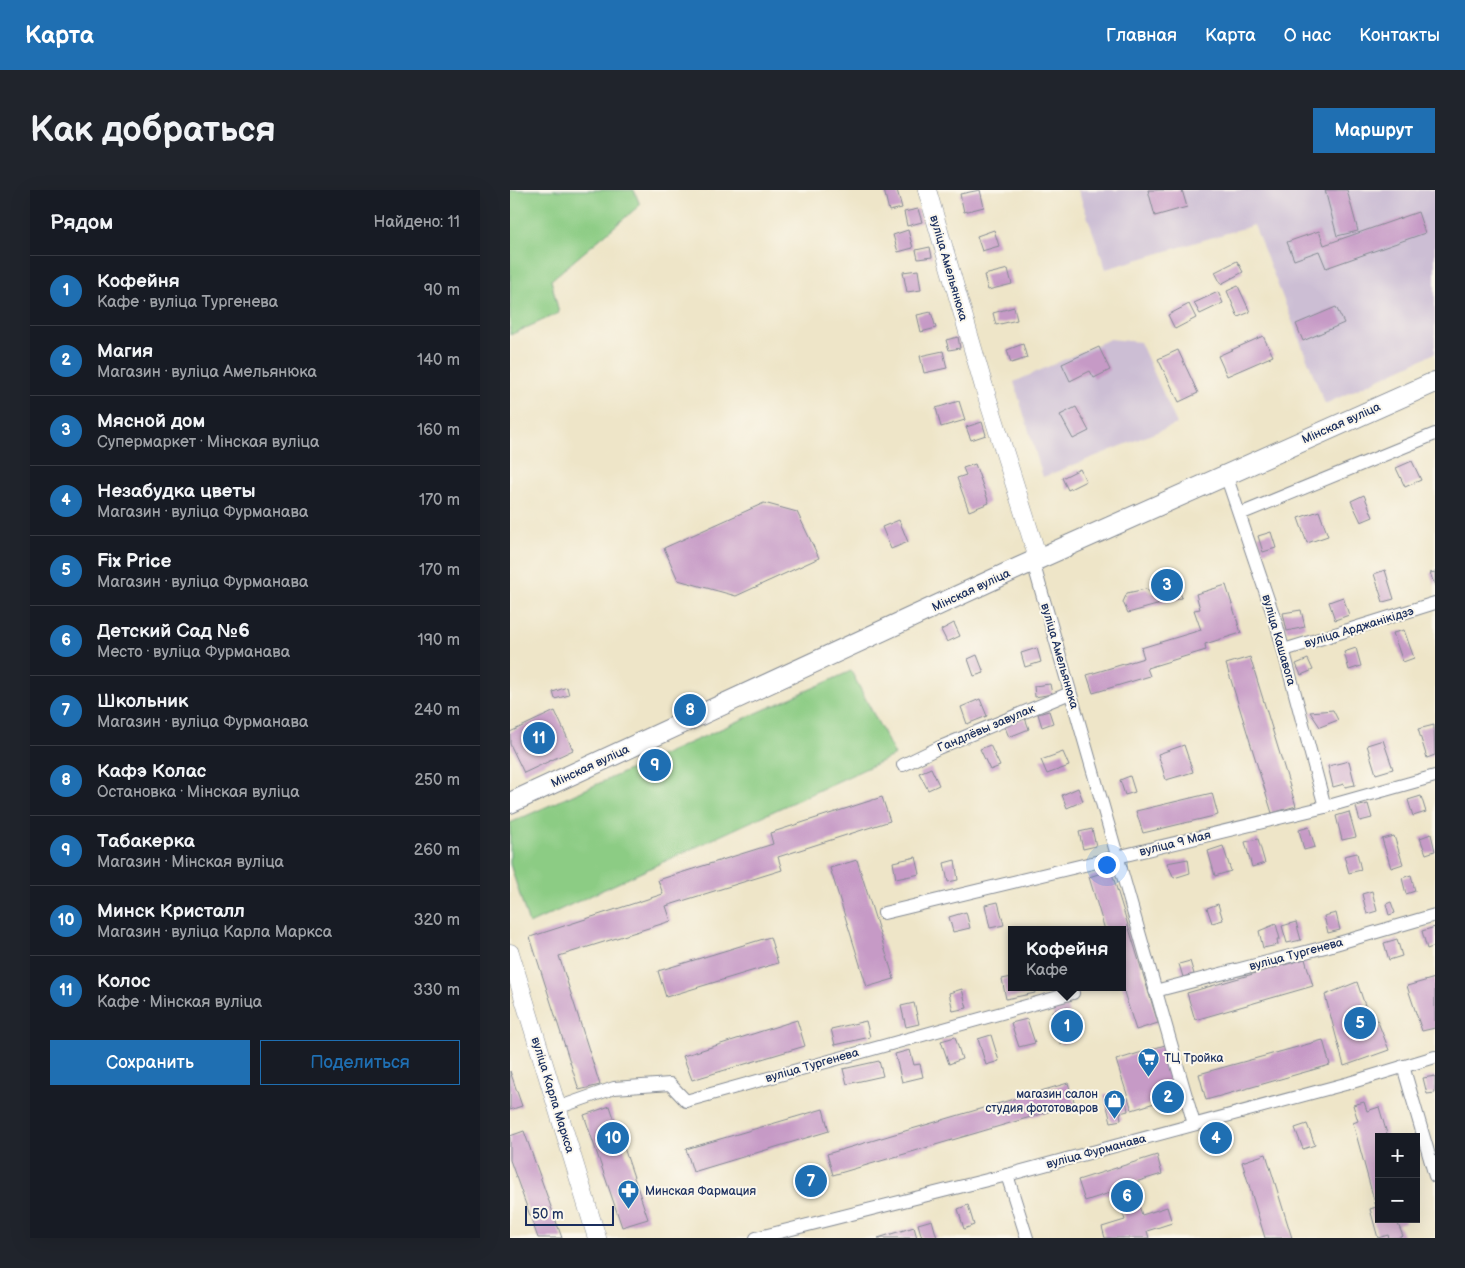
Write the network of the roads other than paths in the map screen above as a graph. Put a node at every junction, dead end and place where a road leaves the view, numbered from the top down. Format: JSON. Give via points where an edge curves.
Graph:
{"nodes":[{"id":1,"x":927,"y":190,"type":"edge"},
{"id":2,"x":1435,"y":382,"type":"edge"},
{"id":3,"x":1435,"y":434,"type":"edge"},
{"id":4,"x":1226,"y":475,"type":"junction"},
{"id":5,"x":1240,"y":514,"type":"junction"},
{"id":6,"x":1033,"y":562,"type":"junction"},
{"id":7,"x":1435,"y":604,"type":"edge"},
{"id":8,"x":1284,"y":650,"type":"junction"},
{"id":9,"x":1070,"y":693,"type":"junction"},
{"id":10,"x":903,"y":764,"type":"dead end"},
{"id":11,"x":1435,"y":776,"type":"edge"},
{"id":12,"x":510,"y":803,"type":"edge"},
{"id":13,"x":1325,"y":807,"type":"junction"},
{"id":14,"x":1117,"y":858,"type":"junction"},
{"id":15,"x":884,"y":913,"type":"dead end"},
{"id":16,"x":1435,"y":915,"type":"edge"},
{"id":17,"x":510,"y":953,"type":"edge"},
{"id":18,"x":1156,"y":991,"type":"junction"},
{"id":19,"x":1072,"y":993,"type":"dead end"},
{"id":20,"x":1435,"y":1057,"type":"edge"},
{"id":21,"x":1403,"y":1066,"type":"junction"},
{"id":22,"x":557,"y":1108,"type":"junction"},
{"id":23,"x":1194,"y":1124,"type":"junction"},
{"id":24,"x":1007,"y":1176,"type":"junction"},
{"id":25,"x":1435,"y":1176,"type":"edge"},
{"id":26,"x":597,"y":1238,"type":"edge"},
{"id":27,"x":756,"y":1238,"type":"edge"},
{"id":28,"x":1028,"y":1238,"type":"edge"}],
"edges":[{"from":1,"to":6,"type":"street","name":"вуліца Амельянюка","via":[[984,388],[1036,552]]},
{"from":2,"to":4,"type":"main road","name":"Мінская вуліца"},
{"from":3,"to":5,"type":"street"},
{"from":4,"to":5,"type":"street","name":"вуліца Кашавога"},
{"from":4,"to":6,"type":"main road","name":"Мінская вуліца"},
{"from":5,"to":8,"type":"street","name":"вуліца Кашавога"},
{"from":6,"to":9,"type":"street","name":"вуліца Амельянюка"},
{"from":6,"to":12,"type":"main road","name":"Мінская вуліца"},
{"from":7,"to":8,"type":"street","name":"вуліца Арджанікідзэ"},
{"from":8,"to":13,"type":"street","name":"вуліца Кашавога"},
{"from":9,"to":10,"type":"street","name":"Гандлёвы завулак"},
{"from":9,"to":14,"type":"street","name":"вуліца Амельянюка"},
{"from":11,"to":13,"type":"street","name":"вуліца 9 Мая"},
{"from":13,"to":14,"type":"street","name":"вуліца 9 Мая"},
{"from":14,"to":15,"type":"street","name":"вуліца 9 Мая"},
{"from":14,"to":18,"type":"street","name":"вуліца Амельянюка"},
{"from":16,"to":18,"type":"street","name":"вуліца Тургенева"},
{"from":17,"to":22,"type":"street","name":"вуліца Карла Маркса"},
{"from":18,"to":23,"type":"street","name":"вуліца Амельянюка"},
{"from":19,"to":22,"type":"street","name":"вуліца Тургенева","via":[[686,1100],[670,1084],[614,1088]]},
{"from":20,"to":21,"type":"street","name":"вуліца Фурманава"},
{"from":21,"to":23,"type":"street","name":"вуліца Фурманава"},
{"from":21,"to":25,"type":"street"},
{"from":22,"to":26,"type":"street","name":"вуліца Карла Маркса"},
{"from":23,"to":24,"type":"street","name":"вуліца Фурманава"},
{"from":24,"to":27,"type":"street","name":"вуліца Фурманава"},
{"from":24,"to":28,"type":"street"}]}
